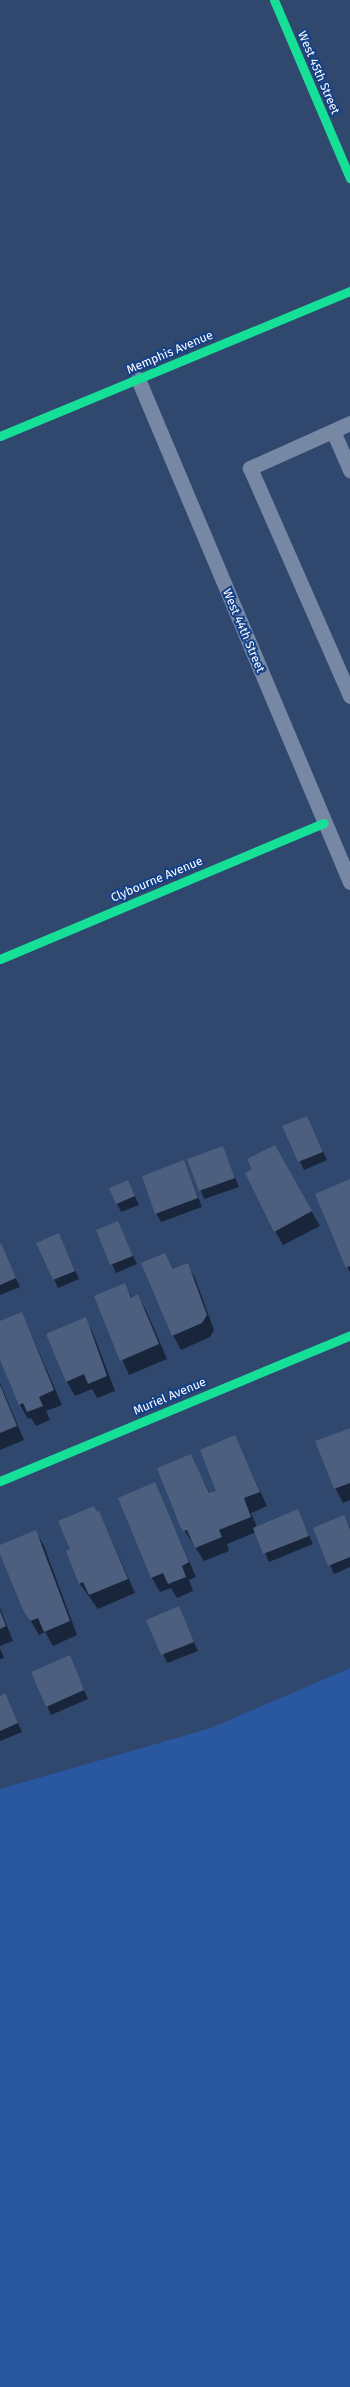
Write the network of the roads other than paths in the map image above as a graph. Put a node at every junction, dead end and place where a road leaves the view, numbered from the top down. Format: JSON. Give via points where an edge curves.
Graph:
{"nodes":[{"id":1,"x":274,"y":0,"type":"edge"},
{"id":2,"x":350,"y":178,"type":"edge"},
{"id":3,"x":350,"y":291,"type":"edge"},
{"id":4,"x":138,"y":379,"type":"junction"},
{"id":5,"x":350,"y":423,"type":"edge"},
{"id":6,"x":333,"y":431,"type":"junction"},
{"id":7,"x":0,"y":436,"type":"edge"},
{"id":8,"x":350,"y":470,"type":"edge"},
{"id":9,"x":350,"y":696,"type":"edge"},
{"id":10,"x":324,"y":823,"type":"junction"},
{"id":11,"x":350,"y":882,"type":"edge"},
{"id":12,"x":0,"y":959,"type":"edge"},
{"id":13,"x":350,"y":1335,"type":"edge"},
{"id":14,"x":0,"y":1481,"type":"edge"}],
"edges":[{"from":1,"to":2,"type":"street","name":"West 45th Street"},
{"from":3,"to":4,"type":"street","name":"Memphis Avenue"},
{"from":4,"to":7,"type":"street","name":"Memphis Avenue"},
{"from":4,"to":10,"type":"lane","name":"West 44th Street"},
{"from":5,"to":6,"type":"lane"},
{"from":6,"to":8,"type":"lane"},
{"from":6,"to":9,"type":"lane","via":[[250,468]]},
{"from":10,"to":11,"type":"lane","name":"West 44th Street"},
{"from":10,"to":12,"type":"street","name":"Clybourne Avenue"},
{"from":13,"to":14,"type":"street","name":"Muriel Avenue"}]}
